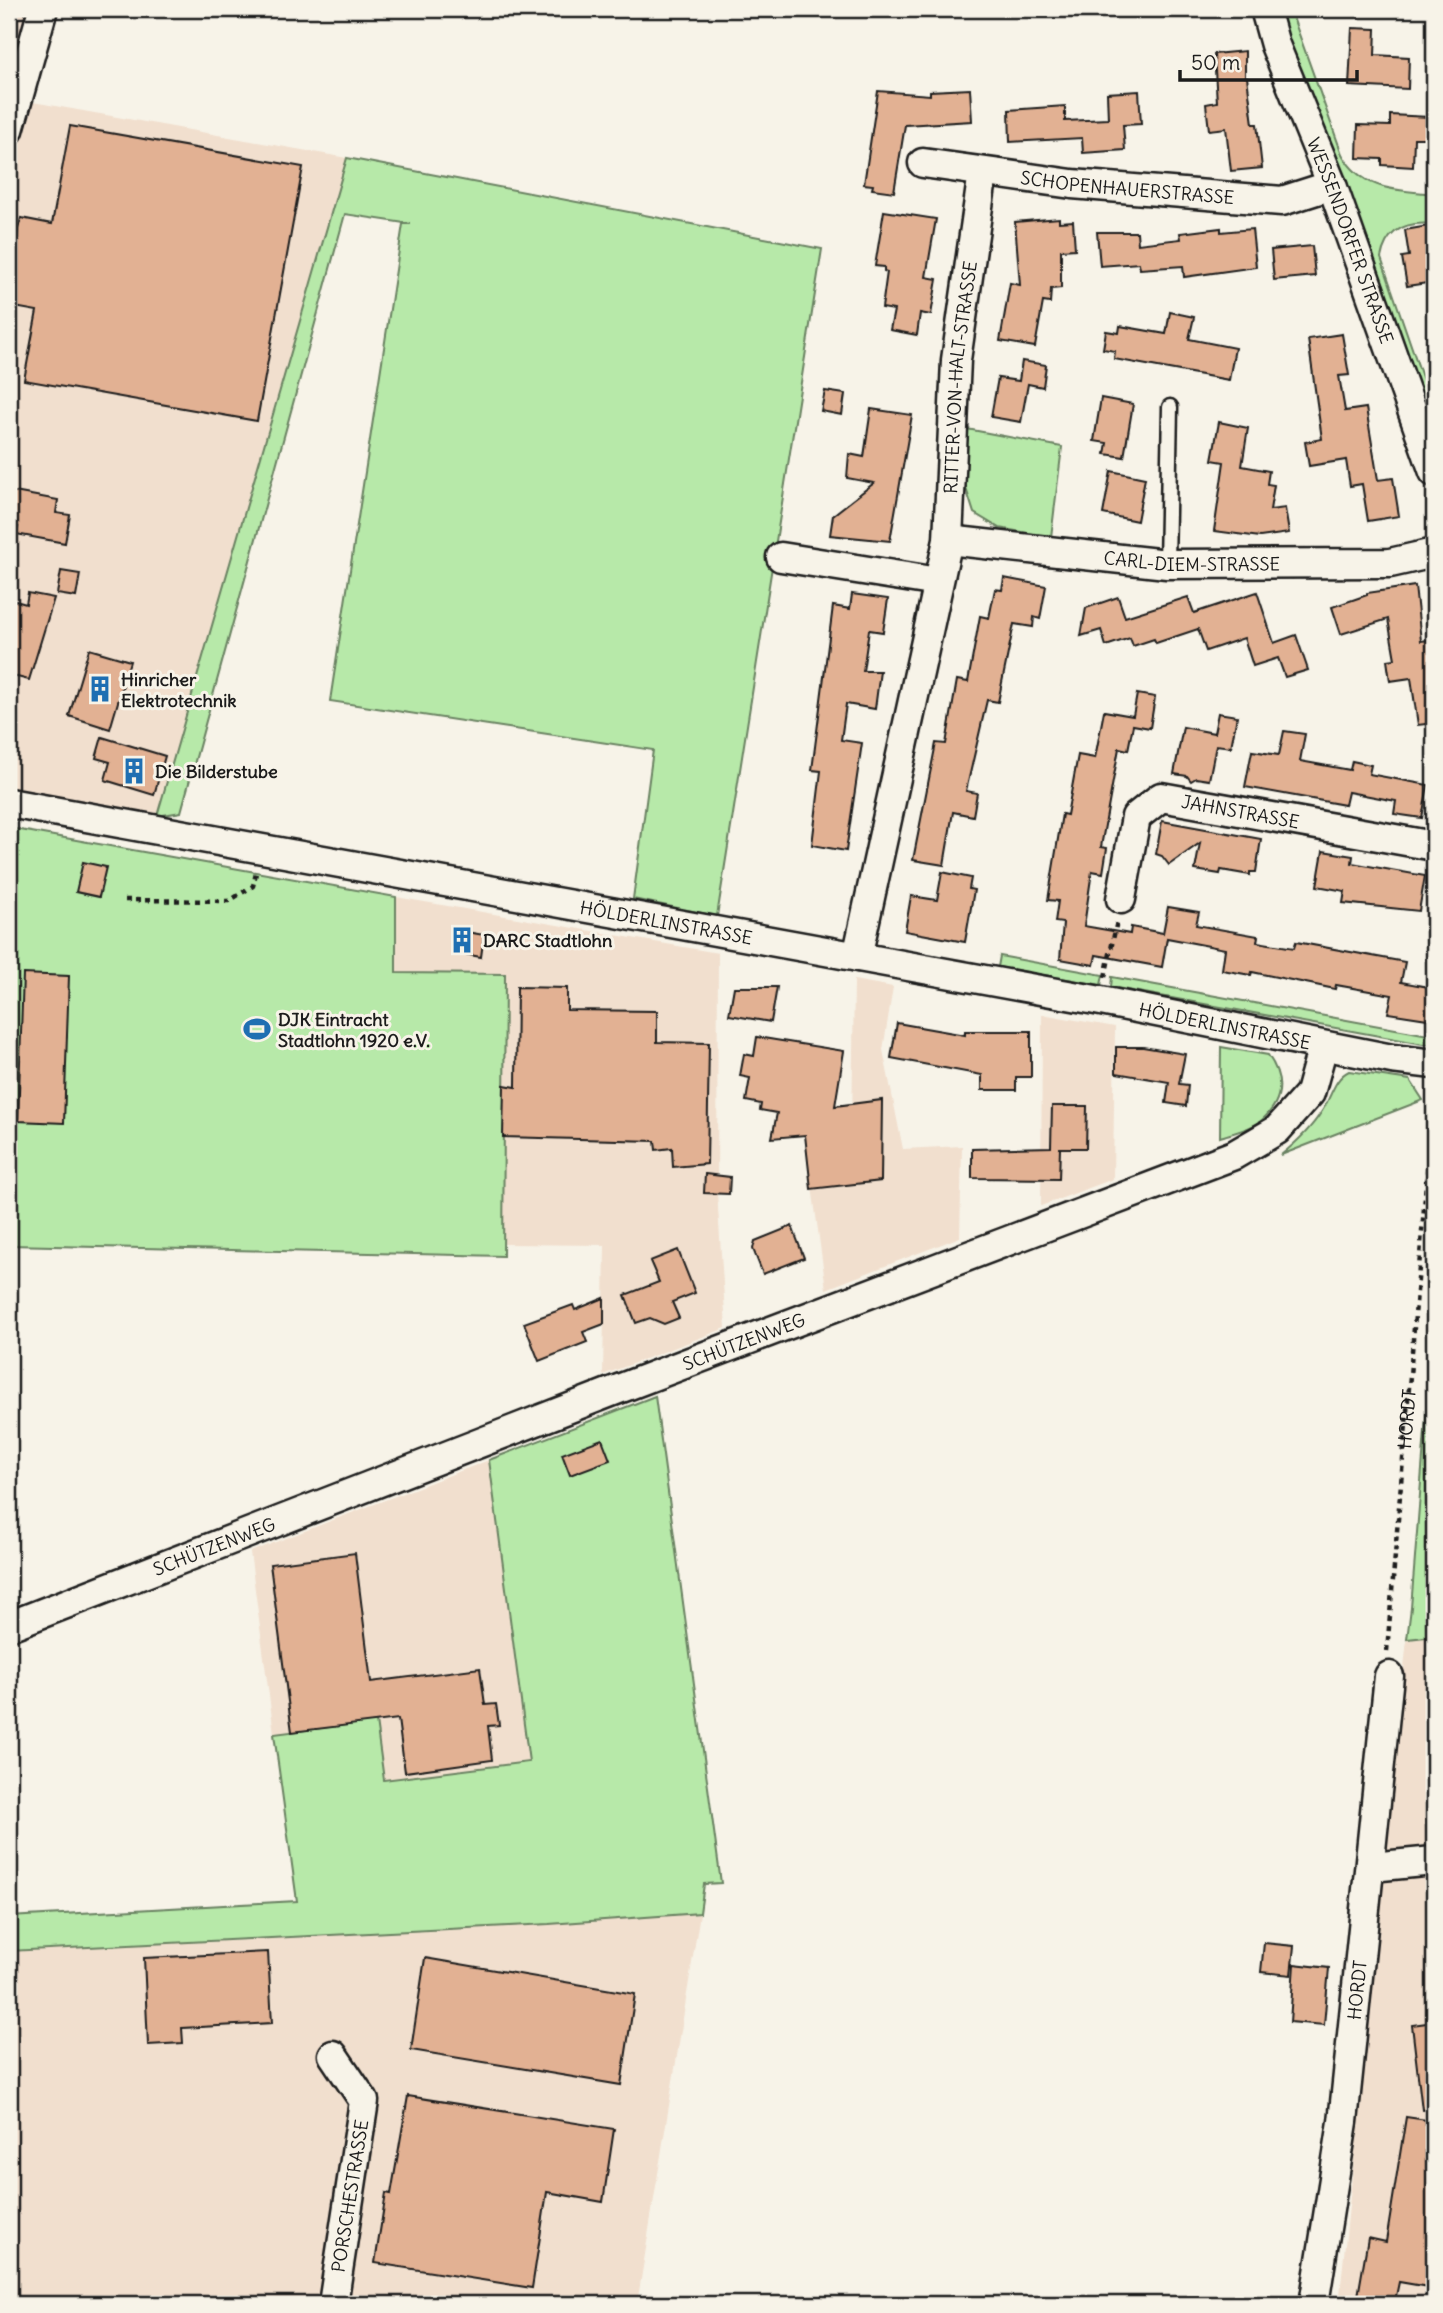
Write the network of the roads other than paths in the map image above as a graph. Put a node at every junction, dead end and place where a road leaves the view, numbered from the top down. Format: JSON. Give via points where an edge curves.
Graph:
{"nodes":[{"id":1,"x":43,"y":9,"type":"edge"},
{"id":2,"x":1265,"y":9,"type":"edge"},
{"id":3,"x":9,"y":130,"type":"edge"},
{"id":4,"x":923,"y":163,"type":"dead end"},
{"id":5,"x":983,"y":173,"type":"junction"},
{"id":6,"x":1332,"y":186,"type":"junction"},
{"id":7,"x":1170,"y":407,"type":"dead end"},
{"id":8,"x":1434,"y":472,"type":"edge"},
{"id":9,"x":948,"y":540,"type":"junction"},
{"id":10,"x":1434,"y":553,"type":"edge"},
{"id":11,"x":781,"y":558,"type":"dead end"},
{"id":12,"x":1167,"y":564,"type":"junction"},
{"id":13,"x":939,"y":582,"type":"junction"},
{"id":14,"x":9,"y":803,"type":"edge"},
{"id":15,"x":1434,"y":846,"type":"edge"},
{"id":16,"x":1121,"y":899,"type":"road end"},
{"id":17,"x":858,"y":957,"type":"junction"},
{"id":18,"x":1323,"y":1046,"type":"junction"},
{"id":19,"x":1434,"y":1064,"type":"edge"},
{"id":20,"x":9,"y":1626,"type":"edge"},
{"id":21,"x":1388,"y":1664,"type":"road end"},
{"id":22,"x":1434,"y":1861,"type":"edge"},
{"id":23,"x":1371,"y":1867,"type":"junction"},
{"id":24,"x":333,"y":2056,"type":"dead end"},
{"id":25,"x":333,"y":2304,"type":"edge"},
{"id":26,"x":1314,"y":2304,"type":"edge"}],
"edges":[{"from":1,"to":3,"type":"street"},
{"from":2,"to":6,"type":"street","name":"WESSENDORFER STRASSE"},
{"from":4,"to":5,"type":"street","name":"SCHOPENHAUERSTRASSE"},
{"from":5,"to":6,"type":"street","name":"SCHOPENHAUERSTRASSE","via":[[1282,201]]},
{"from":5,"to":9,"type":"street","name":"RITTER-VON-HALT-STRASSE","via":[[956,360]]},
{"from":6,"to":8,"type":"street","name":"WESSENDORFER STRASSE"},
{"from":7,"to":12,"type":"lane"},
{"from":9,"to":12,"type":"street","name":"CARL-DIEM-STRASSE"},
{"from":9,"to":13,"type":"street","name":"RITTER-VON-HALT-STRASSE"},
{"from":10,"to":12,"type":"street","name":"CARL-DIEM-STRASSE","via":[[1390,563]]},
{"from":11,"to":13,"type":"street"},
{"from":13,"to":17,"type":"street","name":"RITTER-VON-HALT-STRASSE"},
{"from":14,"to":17,"type":"street","name":"HÖLDERLINSTRASSE"},
{"from":15,"to":16,"type":"street","name":"JAHNSTRASSE","via":[[1161,797],[1136,817]]},
{"from":17,"to":18,"type":"street","name":"HÖLDERLINSTRASSE"},
{"from":18,"to":19,"type":"street"},
{"from":18,"to":20,"type":"street","name":"SCHÜTZENWEG","via":[[1310,1093],[1278,1130],[1234,1155]]},
{"from":21,"to":23,"type":"street","name":"HORDT"},
{"from":22,"to":23,"type":"street"},
{"from":23,"to":26,"type":"street","name":"HORDT","via":[[1343,2122]]},
{"from":24,"to":25,"type":"street","name":"PORSCHESTRASSE","via":[[364,2101]]}]}
